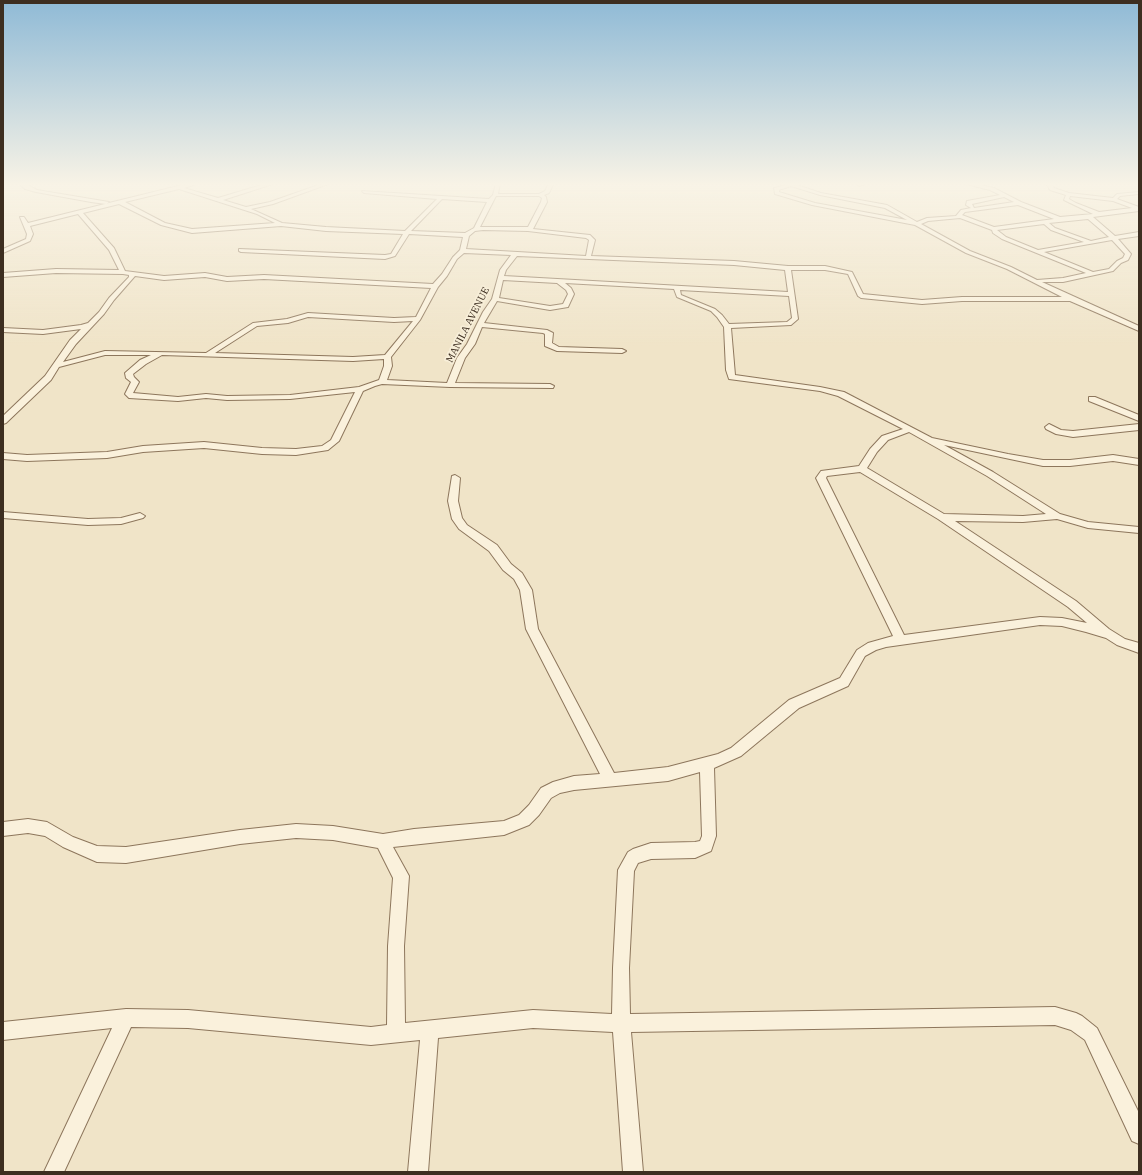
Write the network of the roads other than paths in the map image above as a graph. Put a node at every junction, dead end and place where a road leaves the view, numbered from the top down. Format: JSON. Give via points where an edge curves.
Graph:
{"nodes":[{"id":1,"x":29,"y":238,"type":"edge"},
{"id":2,"x":101,"y":238,"type":"edge"},
{"id":3,"x":404,"y":238,"type":"edge"},
{"id":4,"x":465,"y":238,"type":"edge"},
{"id":5,"x":590,"y":238,"type":"edge"},
{"id":6,"x":942,"y":238,"type":"edge"},
{"id":7,"x":1004,"y":238,"type":"edge"},
{"id":8,"x":1079,"y":238,"type":"edge"},
{"id":9,"x":1114,"y":238,"type":"joint"},
{"id":10,"x":1091,"y":242,"type":"junction"},
{"id":11,"x":241,"y":250,"type":"dead end"},
{"id":12,"x":3,"y":251,"type":"edge"},
{"id":13,"x":463,"y":251,"type":"junction"},
{"id":14,"x":1040,"y":251,"type":"junction"},
{"id":15,"x":515,"y":254,"type":"junction"},
{"id":16,"x":588,"y":258,"type":"junction"},
{"id":17,"x":788,"y":268,"type":"junction"},
{"id":18,"x":122,"y":272,"type":"junction"},
{"id":19,"x":1091,"y":273,"type":"junction"},
{"id":20,"x":132,"y":274,"type":"junction"},
{"id":21,"x":3,"y":275,"type":"edge"},
{"id":22,"x":500,"y":278,"type":"junction"},
{"id":23,"x":1036,"y":280,"type":"junction"},
{"id":24,"x":558,"y":281,"type":"junction"},
{"id":25,"x":435,"y":286,"type":"junction"},
{"id":26,"x":677,"y":288,"type":"junction"},
{"id":27,"x":792,"y":294,"type":"junction"},
{"id":28,"x":495,"y":299,"type":"junction"},
{"id":29,"x":1071,"y":299,"type":"junction"},
{"id":30,"x":418,"y":319,"type":"junction"},
{"id":31,"x":90,"y":324,"type":"junction"},
{"id":32,"x":480,"y":325,"type":"junction"},
{"id":33,"x":727,"y":327,"type":"junction"},
{"id":34,"x":1139,"y":329,"type":"edge"},
{"id":35,"x":3,"y":330,"type":"edge"},
{"id":36,"x":622,"y":351,"type":"dead end"},
{"id":37,"x":162,"y":353,"type":"junction"},
{"id":38,"x":207,"y":355,"type":"junction"},
{"id":39,"x":387,"y":356,"type":"junction"},
{"id":40,"x":57,"y":365,"type":"junction"},
{"id":41,"x":382,"y":382,"type":"junction"},
{"id":42,"x":450,"y":385,"type":"junction"},
{"id":43,"x":550,"y":386,"type":"dead end"},
{"id":44,"x":360,"y":390,"type":"junction"},
{"id":45,"x":1092,"y":399,"type":"dead end"},
{"id":46,"x":6,"y":414,"type":"edge"},
{"id":47,"x":1139,"y":418,"type":"edge"},
{"id":48,"x":3,"y":421,"type":"edge"},
{"id":49,"x":1049,"y":427,"type":"dead end"},
{"id":50,"x":1139,"y":427,"type":"edge"},
{"id":51,"x":910,"y":429,"type":"junction"},
{"id":52,"x":926,"y":438,"type":"junction"},
{"id":53,"x":3,"y":456,"type":"edge"},
{"id":54,"x":1139,"y":462,"type":"edge"},
{"id":55,"x":862,"y":469,"type":"junction"},
{"id":56,"x":455,"y":478,"type":"dead end"},
{"id":57,"x":3,"y":515,"type":"edge"},
{"id":58,"x":140,"y":516,"type":"dead end"},
{"id":59,"x":1057,"y":516,"type":"junction"},
{"id":60,"x":942,"y":517,"type":"junction"},
{"id":61,"x":1139,"y":530,"type":"edge"},
{"id":62,"x":1110,"y":634,"type":"junction"},
{"id":63,"x":901,"y":640,"type":"junction"},
{"id":64,"x":1139,"y":648,"type":"edge"},
{"id":65,"x":707,"y":764,"type":"junction"},
{"id":66,"x":611,"y":780,"type":"junction"},
{"id":67,"x":3,"y":829,"type":"edge"},
{"id":68,"x":383,"y":841,"type":"junction"},
{"id":69,"x":126,"y":1018,"type":"junction"},
{"id":70,"x":621,"y":1023,"type":"junction"},
{"id":71,"x":430,"y":1029,"type":"junction"},
{"id":72,"x":3,"y":1030,"type":"edge"},
{"id":73,"x":396,"y":1033,"type":"junction"},
{"id":74,"x":1139,"y":1134,"type":"edge"},
{"id":75,"x":54,"y":1172,"type":"edge"},
{"id":76,"x":418,"y":1172,"type":"edge"},
{"id":77,"x":633,"y":1172,"type":"edge"}],
"edges":[{"from":1,"to":12,"type":"street"},
{"from":2,"to":18,"type":"street","via":[[112,250]]},
{"from":3,"to":11,"type":"street","via":[[394,255],[385,257]]},
{"from":4,"to":13,"type":"street"},
{"from":5,"to":16,"type":"street","via":[[592,240]]},
{"from":6,"to":23,"type":"street","via":[[968,252]]},
{"from":7,"to":14,"type":"street"},
{"from":8,"to":10,"type":"street"},
{"from":9,"to":10,"type":"street"},
{"from":9,"to":19,"type":"street","via":[[1128,254],[1126,258],[1110,270]]},
{"from":10,"to":14,"type":"street"},
{"from":13,"to":15,"type":"street"},
{"from":13,"to":25,"type":"street"},
{"from":14,"to":19,"type":"street"},
{"from":15,"to":16,"type":"street"},
{"from":15,"to":22,"type":"street","name":"MANILA AVENUE"},
{"from":16,"to":17,"type":"street","via":[[734,263]]},
{"from":17,"to":27,"type":"street"},
{"from":17,"to":29,"type":"street","via":[[843,270],[853,276],[861,296],[935,302],[962,299]]},
{"from":18,"to":20,"type":"street"},
{"from":18,"to":21,"type":"street","via":[[56,271]]},
{"from":19,"to":23,"type":"street","via":[[1063,280]]},
{"from":20,"to":25,"type":"street","via":[[164,278],[205,275],[227,280],[264,277]]},
{"from":20,"to":31,"type":"street","via":[[102,313]]},
{"from":22,"to":24,"type":"street"},
{"from":22,"to":28,"type":"street","name":"MANILA AVENUE"},
{"from":23,"to":29,"type":"street"},
{"from":24,"to":26,"type":"street"},
{"from":24,"to":28,"type":"street","via":[[569,289],[571,294],[566,306],[550,308]]},
{"from":25,"to":30,"type":"street"},
{"from":26,"to":27,"type":"street"},
{"from":26,"to":33,"type":"street","via":[[679,296],[713,310]]},
{"from":27,"to":33,"type":"street","via":[[795,319],[789,324]]},
{"from":28,"to":32,"type":"street","name":"MANILA AVENUE"},
{"from":29,"to":34,"type":"street"},
{"from":30,"to":38,"type":"street","via":[[308,315],[282,322],[255,324]]},
{"from":30,"to":39,"type":"street"},
{"from":31,"to":35,"type":"street","via":[[82,328],[54,331]]},
{"from":31,"to":40,"type":"street"},
{"from":32,"to":36,"type":"street","via":[[545,331],[549,333],[548,344],[557,349]]},
{"from":32,"to":42,"type":"street","name":"MANILA AVENUE","via":[[461,358]]},
{"from":33,"to":51,"type":"street","via":[[732,377],[830,390]]},
{"from":37,"to":38,"type":"street"},
{"from":37,"to":40,"type":"street","via":[[105,353]]},
{"from":37,"to":44,"type":"street","via":[[143,362],[129,373],[135,382],[129,394],[178,399],[206,396],[290,397]]},
{"from":38,"to":39,"type":"street","via":[[353,359]]},
{"from":39,"to":41,"type":"street","via":[[388,366]]},
{"from":40,"to":46,"type":"street","via":[[48,378]]},
{"from":41,"to":42,"type":"street"},
{"from":41,"to":44,"type":"street","via":[[365,386]]},
{"from":42,"to":43,"type":"street"},
{"from":44,"to":53,"type":"street","via":[[335,441],[326,448],[296,452],[204,445],[143,449],[107,455],[27,458]]},
{"from":45,"to":47,"type":"street"},
{"from":46,"to":48,"type":"street"},
{"from":49,"to":50,"type":"street","via":[[1073,434]]},
{"from":51,"to":52,"type":"street"},
{"from":51,"to":55,"type":"street","via":[[885,438]]},
{"from":52,"to":54,"type":"street","via":[[1043,463],[1113,458]]},
{"from":52,"to":59,"type":"street"},
{"from":55,"to":60,"type":"street"},
{"from":55,"to":63,"type":"street","via":[[824,473],[821,478]]},
{"from":56,"to":66,"type":"street","via":[[453,501],[457,519],[463,527],[493,548],[507,567],[518,576],[526,590],[532,629]]},
{"from":57,"to":58,"type":"street","via":[[88,522],[121,521]]},
{"from":59,"to":60,"type":"street","via":[[1023,519]]},
{"from":59,"to":61,"type":"street","via":[[1088,525]]},
{"from":60,"to":62,"type":"street","via":[[1072,604]]},
{"from":62,"to":63,"type":"street","via":[[1062,622],[1040,621]]},
{"from":62,"to":64,"type":"street","via":[[1121,642]]},
{"from":63,"to":65,"type":"street","via":[[872,646],[860,653],[844,682],[794,704],[736,752]]},
{"from":65,"to":66,"type":"street","via":[[668,774]]},
{"from":65,"to":70,"type":"street","via":[[709,836],[706,846],[695,850],[651,851],[633,857],[626,870]]},
{"from":66,"to":68,"type":"street","via":[[558,787],[546,793],[524,820],[504,828]]},
{"from":67,"to":68,"type":"street","via":[[28,826],[47,829],[68,842],[97,854],[126,855],[296,831],[333,833]]},
{"from":68,"to":73,"type":"street","via":[[401,876],[396,946]]},
{"from":69,"to":72,"type":"street"},
{"from":69,"to":73,"type":"street","via":[[188,1019],[371,1036]]},
{"from":69,"to":75,"type":"street"},
{"from":70,"to":71,"type":"street","via":[[533,1019]]},
{"from":70,"to":74,"type":"street","via":[[1055,1016],[1076,1022],[1091,1034]]},
{"from":70,"to":77,"type":"street"},
{"from":71,"to":73,"type":"street"},
{"from":71,"to":76,"type":"street"}]}
